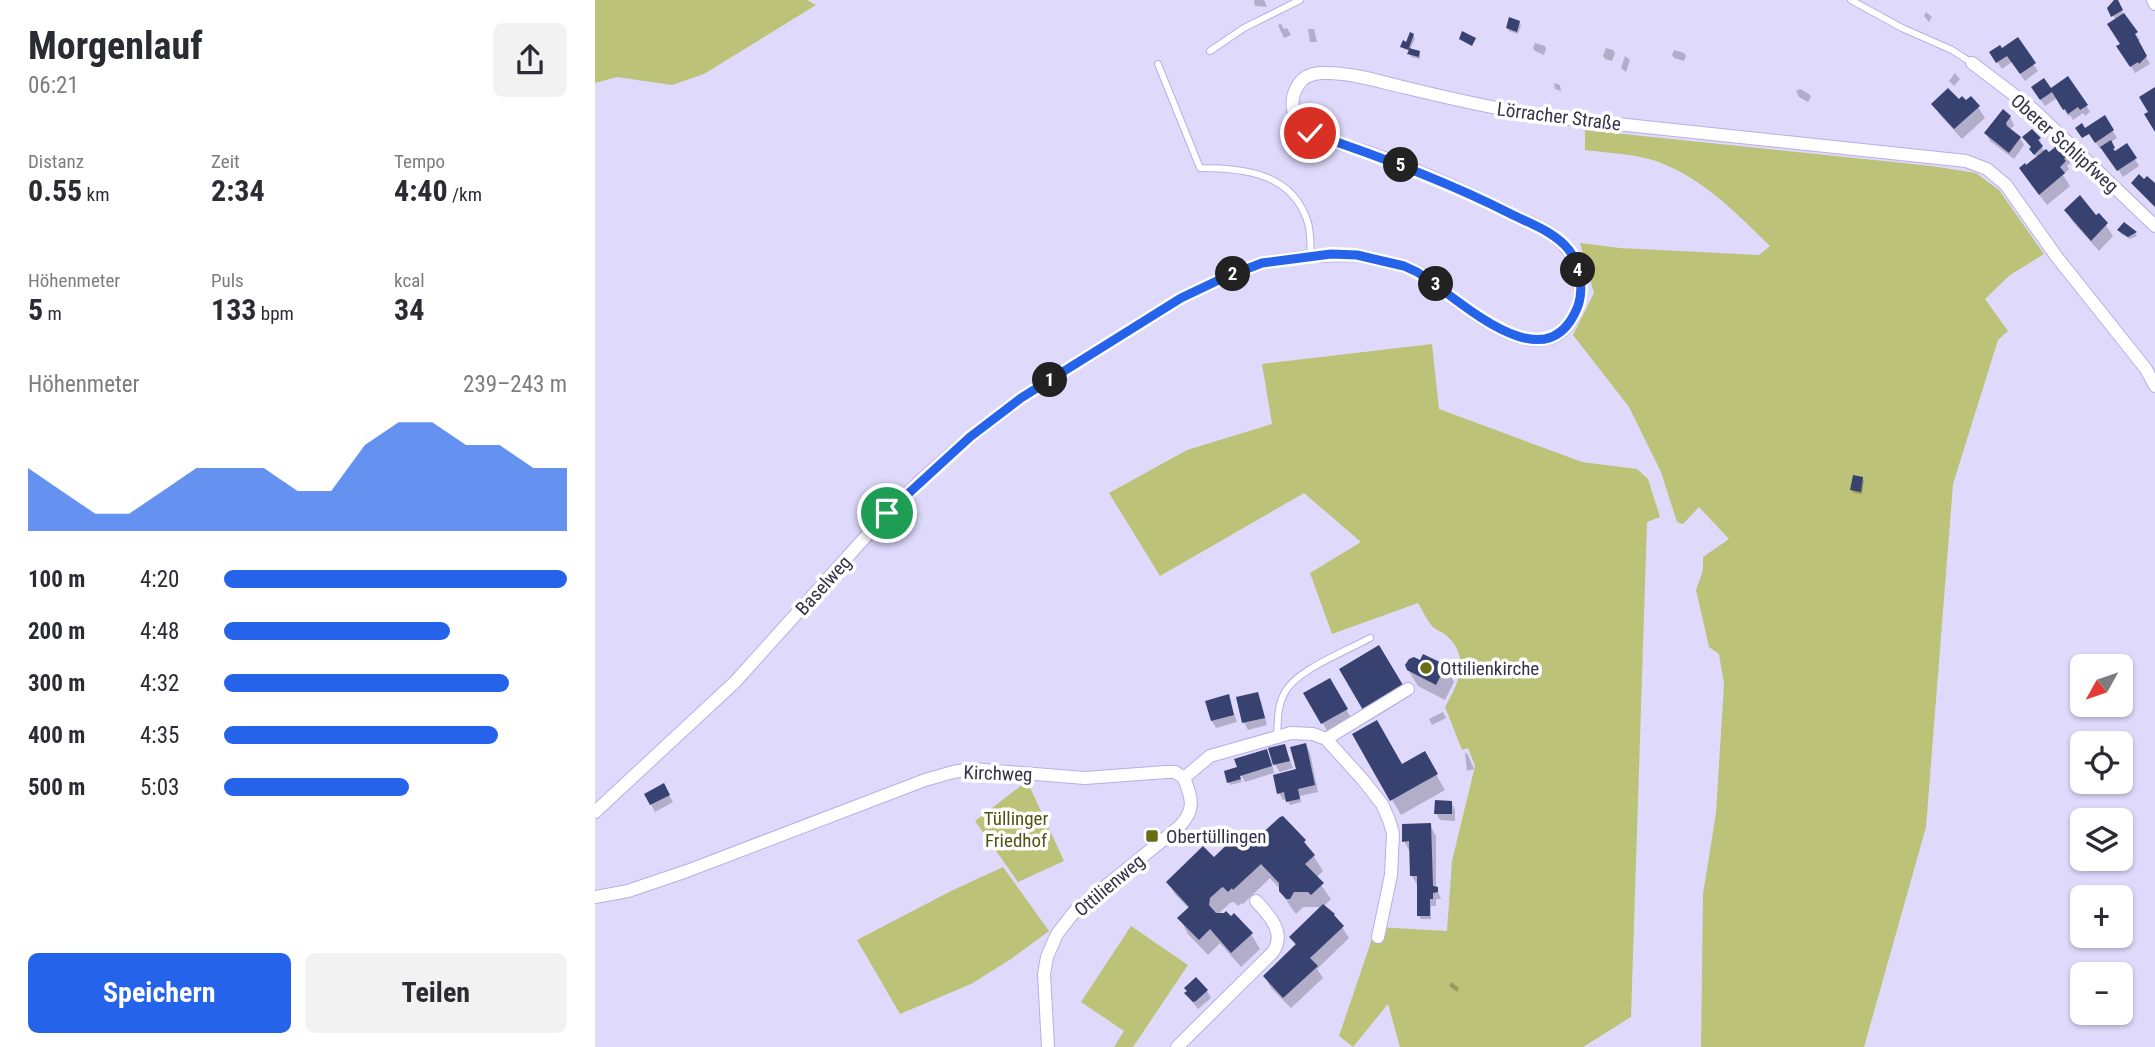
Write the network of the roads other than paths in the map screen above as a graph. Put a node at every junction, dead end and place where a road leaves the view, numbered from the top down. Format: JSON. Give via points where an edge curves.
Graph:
{"nodes":[{"id":1,"x":1300,"y":0,"type":"edge"},
{"id":2,"x":1851,"y":0,"type":"edge"},
{"id":3,"x":1210,"y":51,"type":"dead end"},
{"id":4,"x":1972,"y":63,"type":"joint"},
{"id":5,"x":1158,"y":64,"type":"dead end"},
{"id":6,"x":2155,"y":226,"type":"edge"},
{"id":7,"x":1311,"y":256,"type":"junction"},
{"id":8,"x":1556,"y":334,"type":"joint"},
{"id":9,"x":2155,"y":386,"type":"edge"},
{"id":10,"x":1370,"y":638,"type":"dead end"},
{"id":11,"x":1408,"y":689,"type":"dead end"},
{"id":12,"x":1277,"y":737,"type":"junction"},
{"id":13,"x":1326,"y":739,"type":"junction"},
{"id":14,"x":1184,"y":778,"type":"junction"},
{"id":15,"x":595,"y":812,"type":"edge"},
{"id":16,"x":595,"y":897,"type":"edge"},
{"id":17,"x":1257,"y":901,"type":"dead end"},
{"id":18,"x":1378,"y":937,"type":"dead end"},
{"id":19,"x":1048,"y":1047,"type":"edge"},
{"id":20,"x":1177,"y":1047,"type":"edge"}],
"edges":[{"from":1,"to":3,"type":"lane"},
{"from":2,"to":4,"type":"lane"},
{"from":4,"to":6,"type":"street","name":"Oberer Schlipfweg","via":[[2034,110]]},
{"from":5,"to":7,"type":"lane","via":[[1199,168],[1243,170],[1266,176],[1287,189],[1308,222]]},
{"from":7,"to":8,"type":"street","name":"Baselweg","via":[[1357,255],[1404,266],[1510,334],[1538,341]]},
{"from":7,"to":15,"type":"street","name":"Baselweg","via":[[1262,263],[1181,298],[1021,398],[970,437],[887,513],[735,682]]},
{"from":8,"to":9,"type":"street","name":"Lörracher Straße","via":[[1574,316],[1580,282],[1569,251],[1553,235],[1434,177],[1310,133],[1293,112],[1291,100],[1301,81],[1323,73],[1350,75],[1542,116],[1966,161],[1987,169],[2006,185]]},
{"from":10,"to":12,"type":"lane","via":[[1292,683],[1279,708]]},
{"from":11,"to":13,"type":"street"},
{"from":12,"to":13,"type":"street","via":[[1302,733]]},
{"from":12,"to":14,"type":"street","via":[[1210,756]]},
{"from":13,"to":18,"type":"street","via":[[1382,804],[1393,833],[1391,875]]},
{"from":14,"to":16,"type":"street","name":"Kirchweg","via":[[1175,772],[1085,778],[972,769],[953,772],[687,871]]},
{"from":14,"to":19,"type":"street","name":"Ottilienweg","via":[[1192,805],[1188,817],[1075,911],[1057,934],[1044,974]]},
{"from":17,"to":20,"type":"street","via":[[1278,932],[1279,944]]}]}
